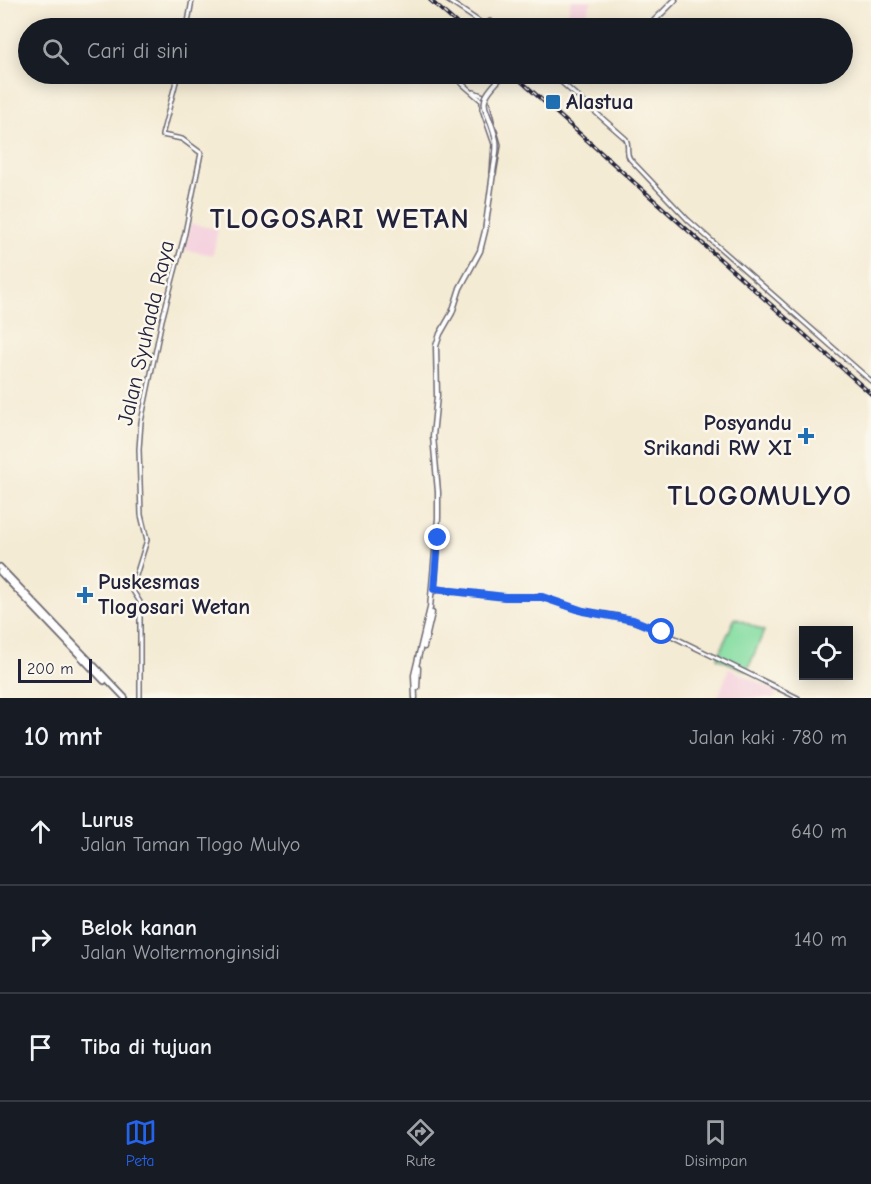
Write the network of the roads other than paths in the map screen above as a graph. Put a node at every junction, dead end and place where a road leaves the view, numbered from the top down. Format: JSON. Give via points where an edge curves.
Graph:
{"nodes":[{"id":1,"x":192,"y":0,"type":"edge"},
{"id":2,"x":447,"y":0,"type":"edge"},
{"id":3,"x":675,"y":0,"type":"edge"},
{"id":4,"x":188,"y":18,"type":"edge"},
{"id":5,"x":474,"y":18,"type":"edge"},
{"id":6,"x":657,"y":18,"type":"edge"},
{"id":7,"x":175,"y":84,"type":"edge"},
{"id":8,"x":463,"y":84,"type":"edge"},
{"id":9,"x":493,"y":84,"type":"edge"},
{"id":10,"x":563,"y":84,"type":"edge"},
{"id":11,"x":471,"y":91,"type":"junction"},
{"id":12,"x":482,"y":94,"type":"junction"},
{"id":13,"x":482,"y":101,"type":"junction"},
{"id":14,"x":493,"y":174,"type":"junction"},
{"id":15,"x":871,"y":381,"type":"edge"},
{"id":16,"x":0,"y":567,"type":"edge"},
{"id":17,"x":0,"y":572,"type":"edge"},
{"id":18,"x":433,"y":589,"type":"junction"},
{"id":19,"x":41,"y":613,"type":"junction"},
{"id":20,"x":122,"y":698,"type":"edge"},
{"id":21,"x":140,"y":698,"type":"edge"},
{"id":22,"x":416,"y":698,"type":"edge"},
{"id":23,"x":798,"y":698,"type":"edge"}],
"edges":[{"from":1,"to":4,"type":"street"},
{"from":2,"to":5,"type":"street"},
{"from":3,"to":6,"type":"main road"},
{"from":7,"to":21,"type":"street","name":"Jalan Syuhada Raya","via":[[162,135],[182,140],[201,153],[139,436],[141,515],[147,540],[133,584],[140,602]]},
{"from":8,"to":11,"type":"street"},
{"from":9,"to":14,"type":"main road","bridge":true,"via":[[484,99],[496,143]]},
{"from":10,"to":15,"type":"street","via":[[626,139],[630,159],[688,220]]},
{"from":11,"to":12,"type":"street"},
{"from":11,"to":13,"type":"street"},
{"from":12,"to":13,"type":"street"},
{"from":12,"to":14,"type":"street","via":[[499,142]]},
{"from":13,"to":14,"type":"street","via":[[494,144]]},
{"from":14,"to":18,"type":"main road","via":[[482,244],[439,346],[435,437],[439,505]]},
{"from":16,"to":19,"type":"main road"},
{"from":17,"to":19,"type":"main road"},
{"from":18,"to":22,"type":"main road","via":[[414,675]]},
{"from":18,"to":23,"type":"street","via":[[542,597],[583,611],[633,620]]},
{"from":19,"to":20,"type":"main road"}]}
